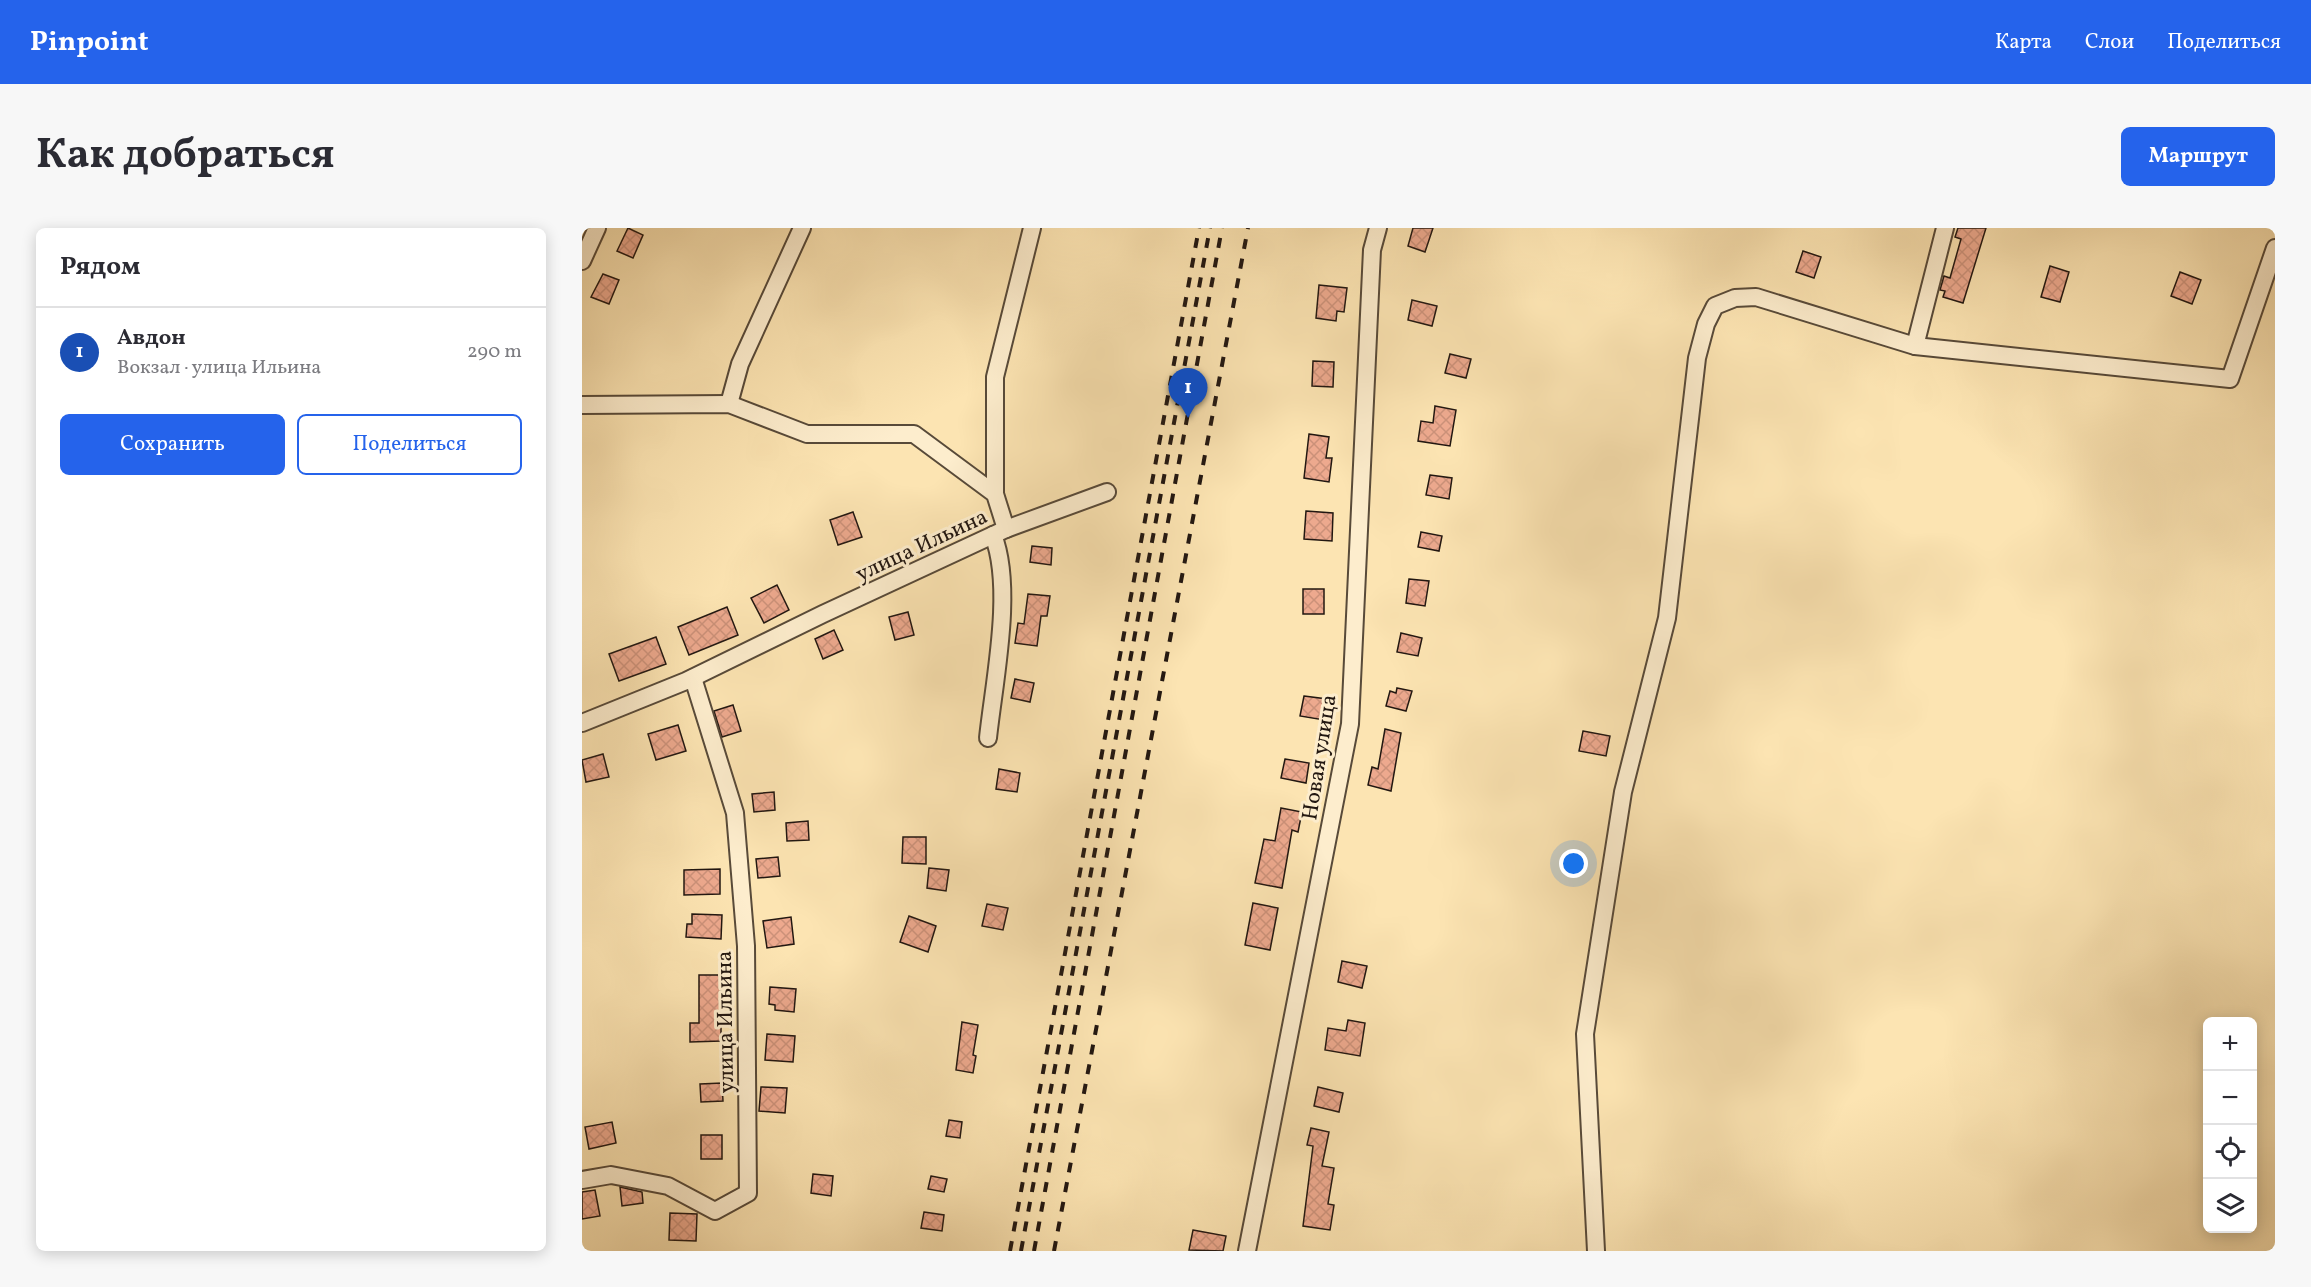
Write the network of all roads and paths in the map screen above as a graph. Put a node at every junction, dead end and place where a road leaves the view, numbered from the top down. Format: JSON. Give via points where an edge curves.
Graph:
{"nodes":[{"id":1,"x":597,"y":228,"type":"edge"},
{"id":2,"x":802,"y":228,"type":"edge"},
{"id":3,"x":1032,"y":228,"type":"edge"},
{"id":4,"x":1378,"y":228,"type":"edge"},
{"id":5,"x":1945,"y":228,"type":"edge"},
{"id":6,"x":2275,"y":248,"type":"edge"},
{"id":7,"x":582,"y":261,"type":"edge"},
{"id":8,"x":1915,"y":346,"type":"junction"},
{"id":9,"x":729,"y":404,"type":"junction"},
{"id":10,"x":582,"y":405,"type":"edge"},
{"id":11,"x":1107,"y":492,"type":"dead end"},
{"id":12,"x":995,"y":494,"type":"junction"},
{"id":13,"x":1000,"y":532,"type":"junction"},
{"id":14,"x":693,"y":678,"type":"junction"},
{"id":15,"x":582,"y":723,"type":"edge"},
{"id":16,"x":988,"y":738,"type":"dead end"},
{"id":17,"x":582,"y":1180,"type":"edge"},
{"id":18,"x":1247,"y":1251,"type":"edge"},
{"id":19,"x":1596,"y":1251,"type":"edge"}],
"edges":[{"from":1,"to":7,"type":"street"},
{"from":2,"to":9,"type":"street","via":[[740,364]]},
{"from":3,"to":12,"type":"street","via":[[995,377]]},
{"from":4,"to":18,"type":"street","name":"Новая улица","via":[[1372,250],[1350,724]]},
{"from":5,"to":8,"type":"street"},
{"from":6,"to":8,"type":"street","via":[[2230,379]]},
{"from":8,"to":19,"type":"street","via":[[1756,297],[1735,298],[1715,306],[1706,324],[1698,358],[1667,618],[1623,792],[1585,1034]]},
{"from":9,"to":10,"type":"street"},
{"from":9,"to":12,"type":"street","via":[[807,434],[914,434]]},
{"from":11,"to":13,"type":"street","name":"улица Ильина"},
{"from":12,"to":13,"type":"street"},
{"from":13,"to":14,"type":"street","name":"улица Ильина"},
{"from":13,"to":16,"type":"street","via":[[1002,602]]},
{"from":14,"to":15,"type":"street","name":"улица Ильина"},
{"from":14,"to":17,"type":"street","name":"улица Ильина","via":[[735,813],[746,946],[748,1193],[716,1211],[668,1186],[611,1175]]}]}
